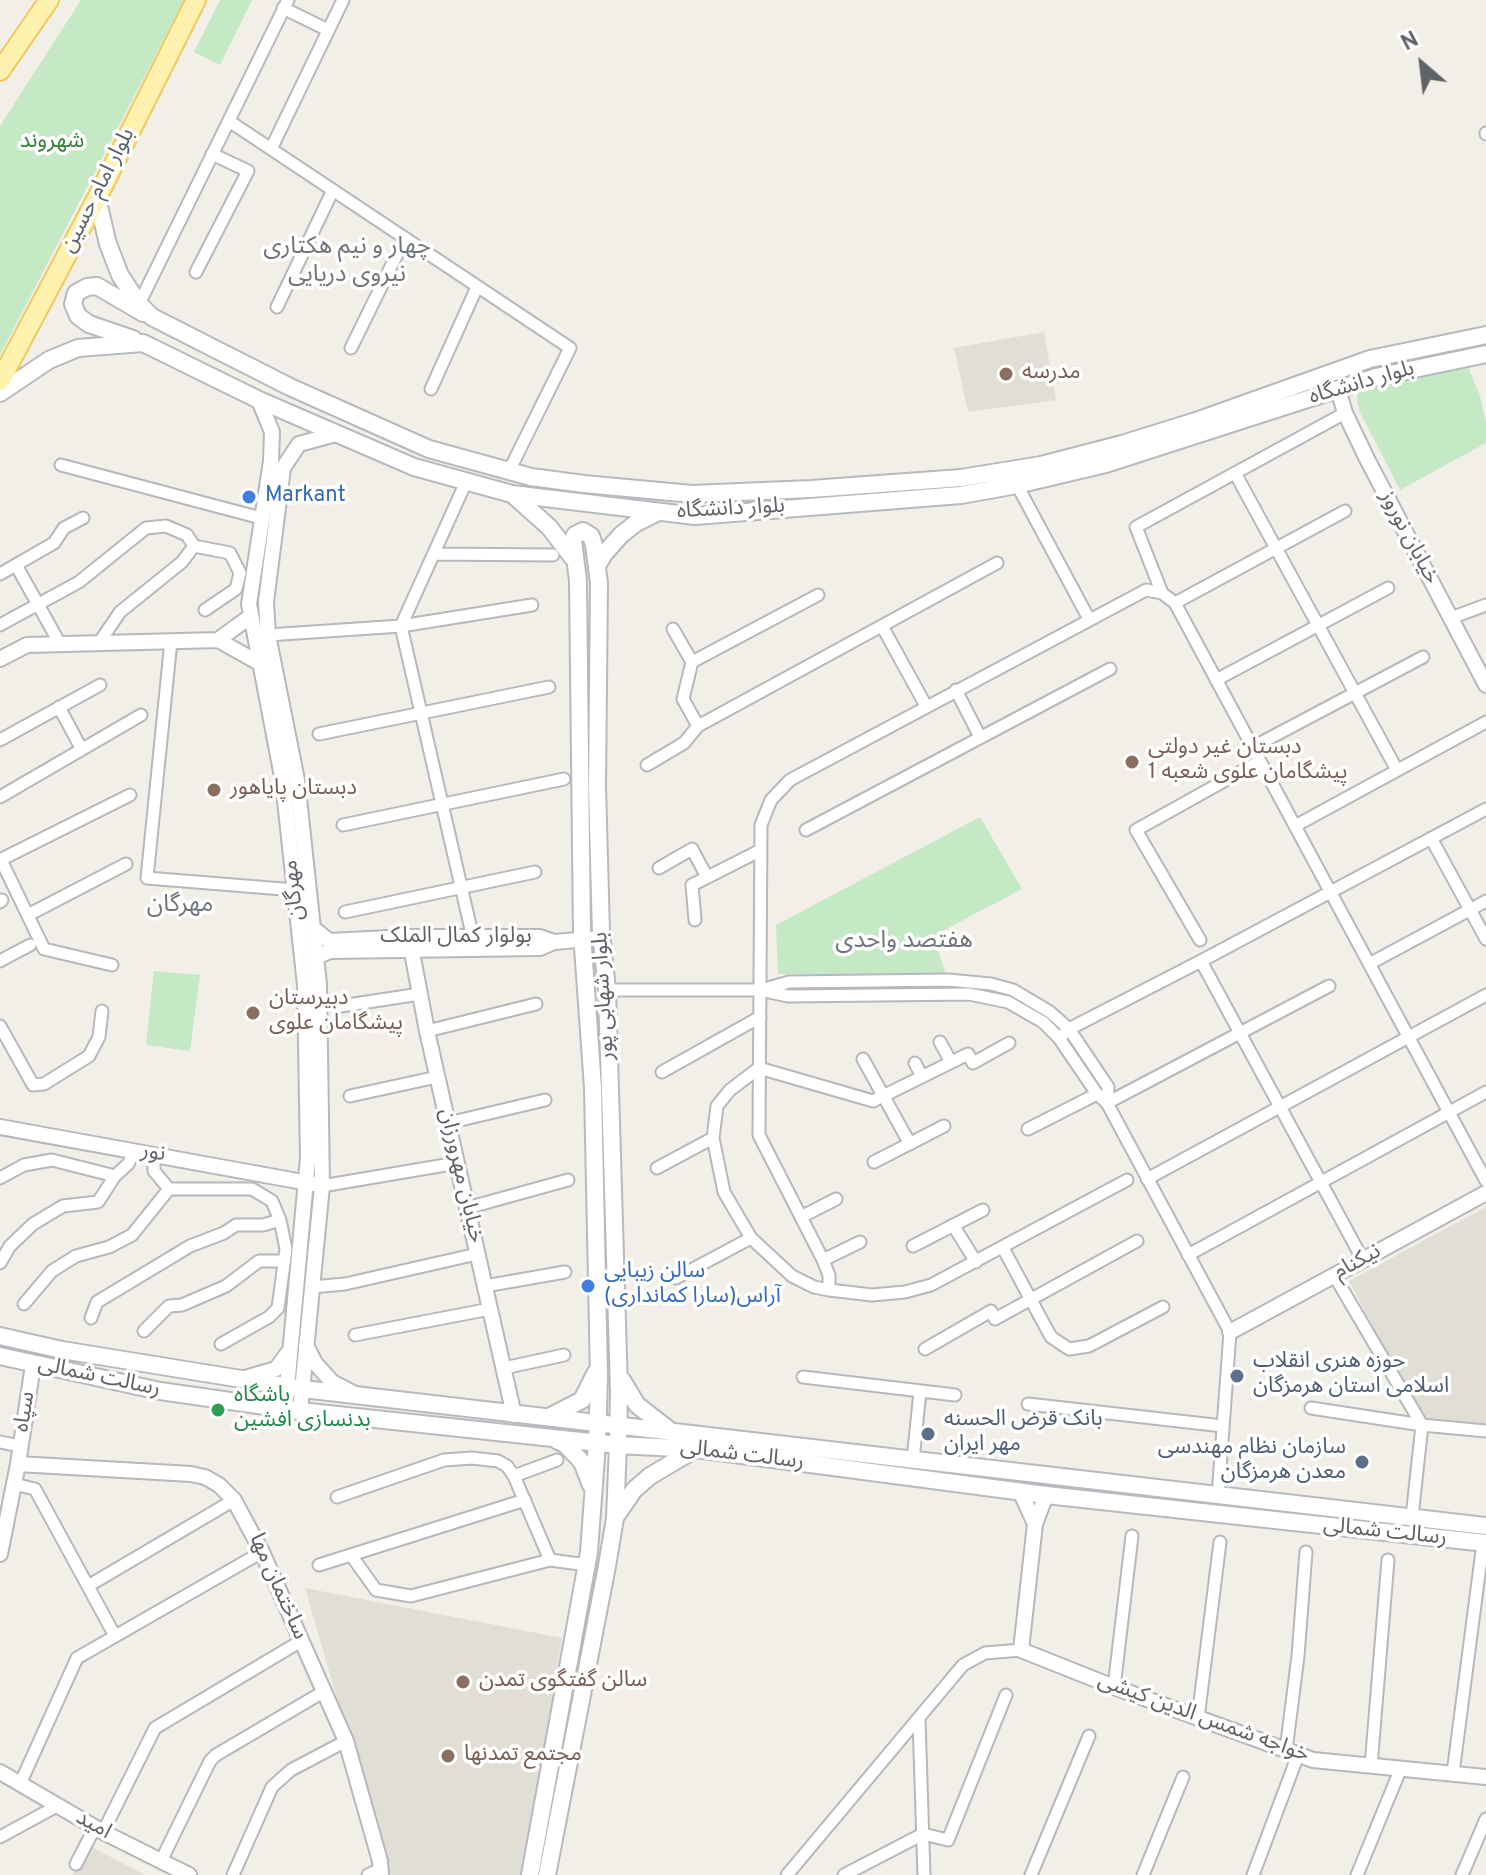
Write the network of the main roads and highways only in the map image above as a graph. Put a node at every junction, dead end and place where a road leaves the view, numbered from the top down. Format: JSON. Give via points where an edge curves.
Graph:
{"nodes":[{"id":1,"x":49,"y":0,"type":"edge"},
{"id":2,"x":196,"y":0,"type":"edge"},
{"id":3,"x":0,"y":71,"type":"edge"},
{"id":4,"x":97,"y":198,"type":"junction"},
{"id":5,"x":152,"y":317,"type":"junction"},
{"id":6,"x":1486,"y":335,"type":"edge"},
{"id":7,"x":143,"y":343,"type":"junction"},
{"id":8,"x":1486,"y":354,"type":"edge"},
{"id":9,"x":0,"y":381,"type":"edge"},
{"id":10,"x":0,"y":393,"type":"edge"},
{"id":11,"x":360,"y":419,"type":"junction"},
{"id":12,"x":343,"y":437,"type":"junction"},
{"id":13,"x":512,"y":494,"type":"junction"},
{"id":14,"x":656,"y":513,"type":"junction"},
{"id":15,"x":577,"y":566,"type":"junction"},
{"id":16,"x":597,"y":566,"type":"junction"},
{"id":17,"x":607,"y":990,"type":"junction"},
{"id":18,"x":587,"y":992,"type":"junction"},
{"id":19,"x":0,"y":1336,"type":"edge"},
{"id":20,"x":0,"y":1356,"type":"edge"},
{"id":21,"x":599,"y":1363,"type":"junction"},
{"id":22,"x":619,"y":1371,"type":"junction"},
{"id":23,"x":545,"y":1418,"type":"junction"},
{"id":24,"x":598,"y":1424,"type":"junction"},
{"id":25,"x":618,"y":1426,"type":"junction"},
{"id":26,"x":672,"y":1432,"type":"junction"},
{"id":27,"x":549,"y":1438,"type":"junction"},
{"id":28,"x":597,"y":1443,"type":"junction"},
{"id":29,"x":618,"y":1445,"type":"junction"},
{"id":30,"x":696,"y":1449,"type":"junction"},
{"id":31,"x":912,"y":1469,"type":"junction"},
{"id":32,"x":593,"y":1491,"type":"junction"},
{"id":33,"x":615,"y":1518,"type":"junction"},
{"id":34,"x":1486,"y":1526,"type":"edge"},
{"id":35,"x":1484,"y":1543,"type":"edge"},
{"id":36,"x":530,"y":1875,"type":"edge"},
{"id":37,"x":547,"y":1875,"type":"edge"}],
"edges":[{"from":1,"to":3,"type":"main road"},
{"from":2,"to":4,"type":"main road","name":"بلوار امام حسین"},
{"from":4,"to":5,"type":"main road","name":"بلوار دانشگاه","via":[[120,275]]},
{"from":4,"to":9,"type":"main road","name":"بلوار امام حسین"},
{"from":5,"to":7,"type":"main road","name":"بلوار دانشگاه","via":[[97,286],[76,293],[78,316]]},
{"from":5,"to":11,"type":"main road","name":"بلوار دانشگاه"},
{"from":6,"to":11,"type":"main road","name":"بلوار دانشگاه","via":[[1370,359],[1122,444],[961,478],[692,494],[584,484],[531,477],[429,449]]},
{"from":7,"to":10,"type":"main road","via":[[78,348],[49,360]]},
{"from":7,"to":12,"type":"main road","name":"بلوار دانشگاه"},
{"from":8,"to":14,"type":"main road","name":"بلوار دانشگاه","via":[[1376,377],[1148,451],[1017,485],[961,495],[695,516]]},
{"from":11,"to":12,"type":"main road"},
{"from":12,"to":13,"type":"main road","name":"بلوار دانشگاه","via":[[414,467]]},
{"from":13,"to":14,"type":"main road","name":"بلوار دانشگاه"},
{"from":13,"to":15,"type":"main road","via":[[549,527]]},
{"from":14,"to":16,"type":"main road","via":[[621,535]]},
{"from":15,"to":16,"type":"main road","name":"بلوار شهابی پور","via":[[573,540],[583,531],[591,536]]},
{"from":15,"to":18,"type":"main road","name":"بلوار شهابی پور"},
{"from":16,"to":17,"type":"main road","name":"بلوار شهابی پور","via":[[597,787]]},
{"from":17,"to":18,"type":"main road"},
{"from":17,"to":22,"type":"main road","name":"بلوار شهابی پور"},
{"from":18,"to":21,"type":"main road","name":"بلوار شهابی پور"},
{"from":19,"to":23,"type":"main road","name":"رسالت شمالی","via":[[296,1388]]},
{"from":20,"to":27,"type":"main road","name":"رسالت شمالی","via":[[160,1391]]},
{"from":21,"to":23,"type":"main road","via":[[582,1400]]},
{"from":21,"to":24,"type":"main road","name":"بلوار شهابی پور"},
{"from":22,"to":25,"type":"main road","name":"بلوار شهابی پور"},
{"from":22,"to":26,"type":"main road","via":[[637,1405]]},
{"from":23,"to":24,"type":"main road","name":"رسالت شمالی"},
{"from":24,"to":25,"type":"main road","name":"رسالت شمالی"},
{"from":24,"to":28,"type":"main road","name":"بلوار شهابی پور"},
{"from":25,"to":26,"type":"main road","name":"رسالت شمالی"},
{"from":25,"to":29,"type":"main road","name":"بلوار شهابی پور"},
{"from":26,"to":31,"type":"main road","name":"رسالت شمالی"},
{"from":27,"to":28,"type":"main road","name":"رسالت شمالی"},
{"from":27,"to":32,"type":"main road","via":[[574,1452]]},
{"from":28,"to":29,"type":"main road","name":"رسالت شمالی"},
{"from":28,"to":32,"type":"main road"},
{"from":29,"to":30,"type":"main road","name":"رسالت شمالی"},
{"from":29,"to":33,"type":"main road"},
{"from":30,"to":31,"type":"main road","name":"رسالت شمالی"},
{"from":30,"to":33,"type":"main road","via":[[650,1476]]},
{"from":31,"to":34,"type":"main road","name":"رسالت شمالی"},
{"from":31,"to":35,"type":"main road","name":"رسالت شمالی","via":[[1046,1495]]},
{"from":32,"to":36,"type":"main road","via":[[587,1565]]},
{"from":33,"to":37,"type":"main road"}]}
